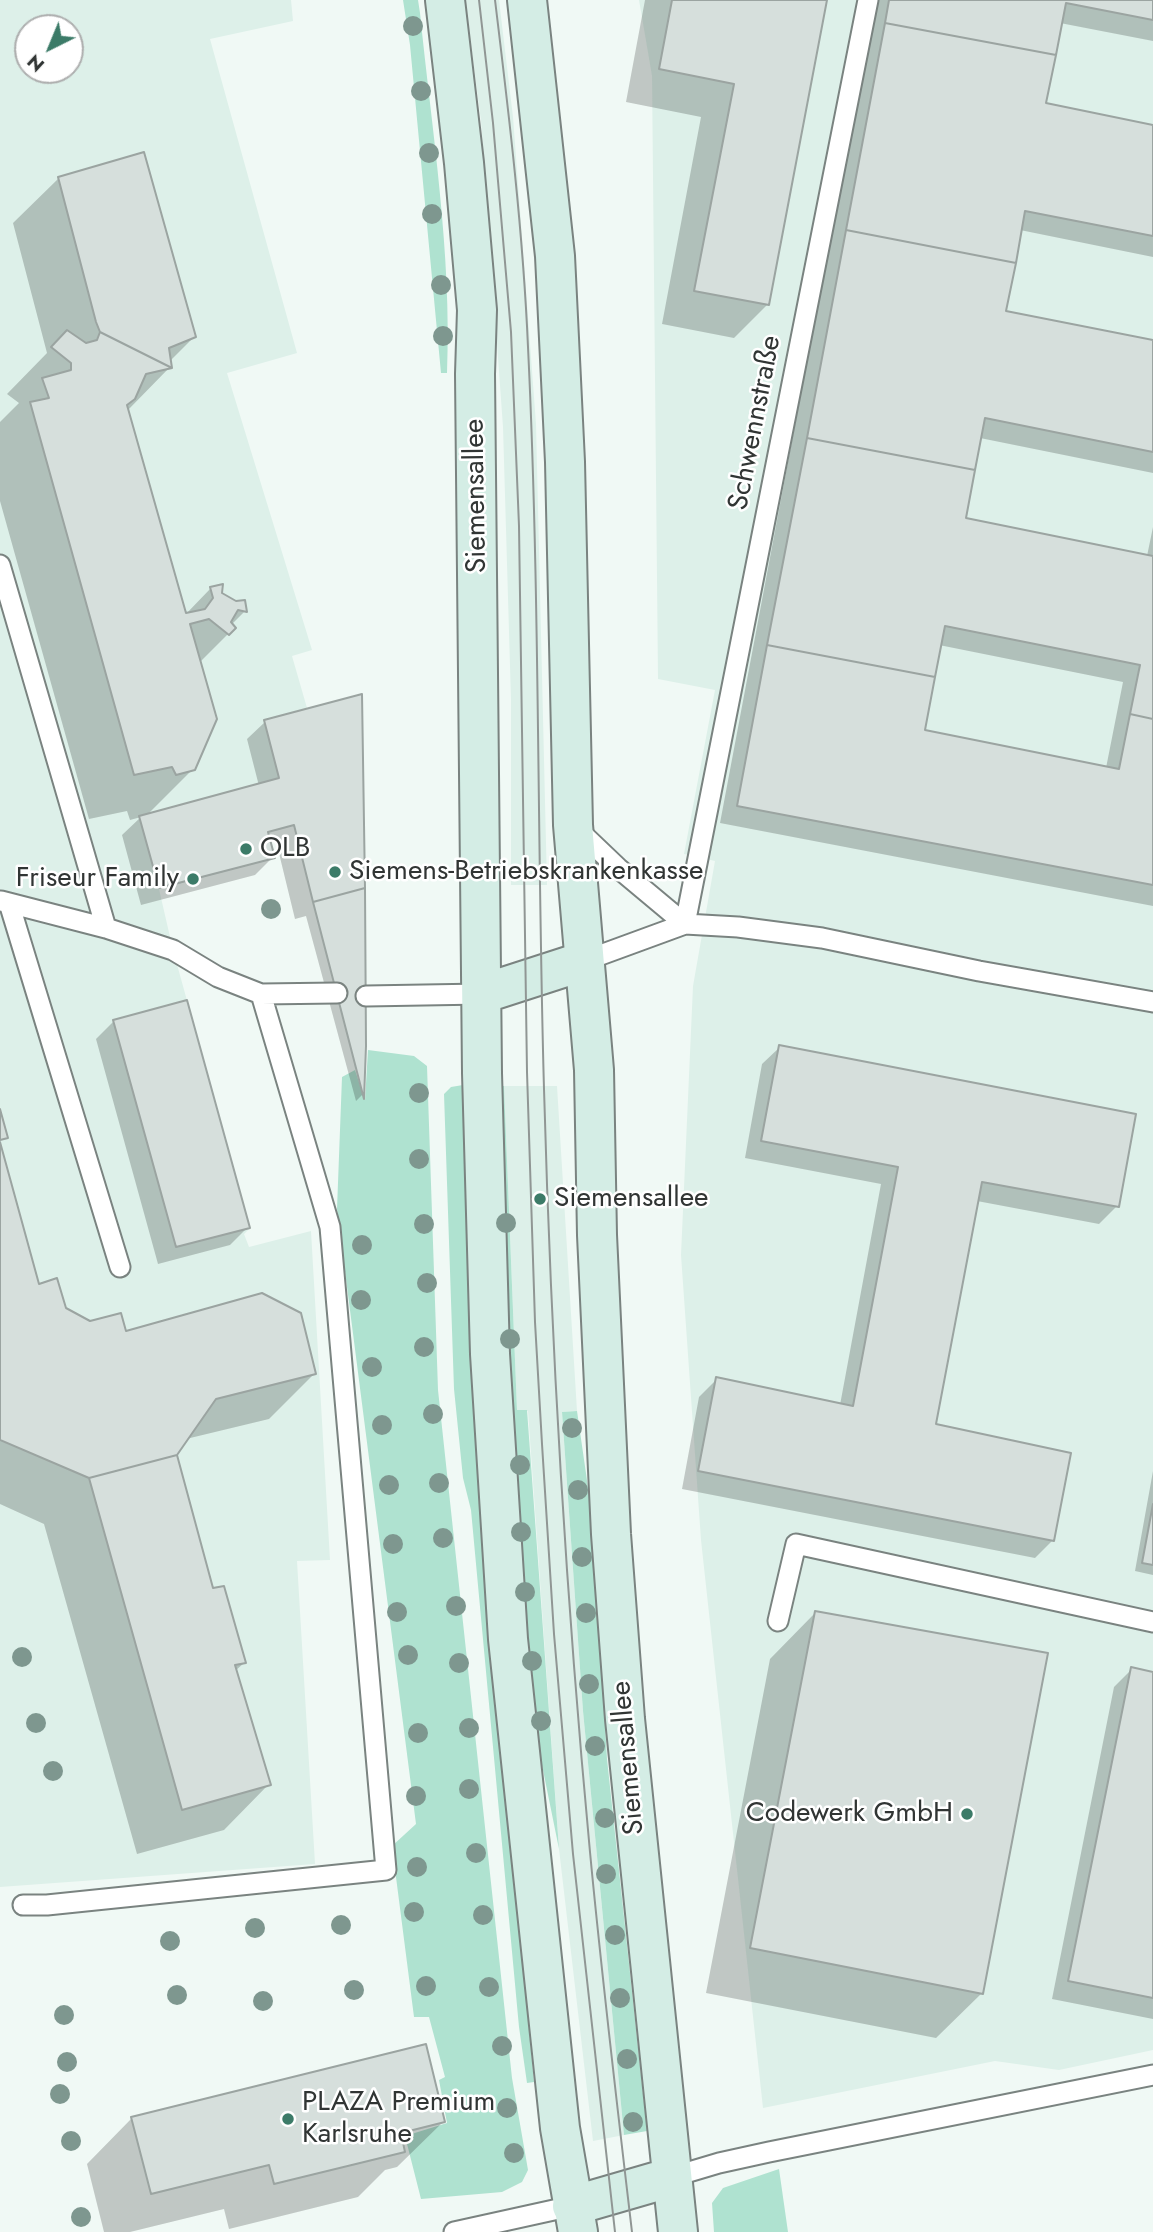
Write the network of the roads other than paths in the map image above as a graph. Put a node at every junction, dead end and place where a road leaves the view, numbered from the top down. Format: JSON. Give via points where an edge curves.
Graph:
{"nodes":[{"id":1,"x":445,"y":0,"type":"edge"},
{"id":2,"x":527,"y":0,"type":"edge"},
{"id":3,"x":869,"y":0,"type":"edge"},
{"id":4,"x":0,"y":565,"type":"edge"},
{"id":5,"x":572,"y":825,"type":"junction"},
{"id":6,"x":5,"y":902,"type":"edge"},
{"id":7,"x":685,"y":924,"type":"junction"},
{"id":8,"x":106,"y":928,"type":"junction"},
{"id":9,"x":584,"y":961,"type":"junction"},
{"id":10,"x":337,"y":993,"type":"dead end"},
{"id":11,"x":482,"y":994,"type":"junction"},
{"id":12,"x":261,"y":995,"type":"junction"},
{"id":13,"x":366,"y":996,"type":"dead end"},
{"id":14,"x":1153,"y":1002,"type":"edge"},
{"id":15,"x":120,"y":1267,"type":"dead end"},
{"id":16,"x":778,"y":1621,"type":"dead end"},
{"id":17,"x":1153,"y":1622,"type":"edge"},
{"id":18,"x":23,"y":1905,"type":"dead end"},
{"id":19,"x":1153,"y":2075,"type":"edge"},
{"id":20,"x":672,"y":2177,"type":"junction"},
{"id":21,"x":575,"y":2219,"type":"edge"},
{"id":22,"x":454,"y":2232,"type":"edge"},
{"id":23,"x":678,"y":2232,"type":"edge"}],
"edges":[{"from":1,"to":11,"type":"main road","name":"Siemensallee","via":[[477,310]]},
{"from":2,"to":5,"type":"main road","name":"Siemensallee","via":[[555,256],[565,462]]},
{"from":3,"to":7,"type":"lane","name":"Schwennstraße"},
{"from":4,"to":8,"type":"lane"},
{"from":5,"to":7,"type":"lane"},
{"from":5,"to":9,"type":"main road","name":"Siemensallee"},
{"from":6,"to":8,"type":"lane"},
{"from":6,"to":15,"type":"lane"},
{"from":7,"to":9,"type":"lane"},
{"from":7,"to":14,"type":"lane","via":[[822,938]]},
{"from":8,"to":12,"type":"lane","via":[[173,950],[218,977]]},
{"from":9,"to":11,"type":"main road"},
{"from":9,"to":20,"type":"main road","name":"Siemensallee","via":[[594,1070],[611,1534],[625,1719]]},
{"from":10,"to":12,"type":"lane"},
{"from":11,"to":13,"type":"lane"},
{"from":11,"to":21,"type":"main road","name":"Siemensallee","via":[[490,1354],[508,1639],[559,2115]]},
{"from":12,"to":18,"type":"lane","via":[[330,1227],[386,1870]]},
{"from":16,"to":17,"type":"lane","via":[[796,1544]]},
{"from":19,"to":20,"type":"lane","via":[[769,2152]]},
{"from":20,"to":21,"type":"main road"},
{"from":20,"to":23,"type":"main road","name":"Siemensallee"},
{"from":21,"to":22,"type":"lane"}]}
